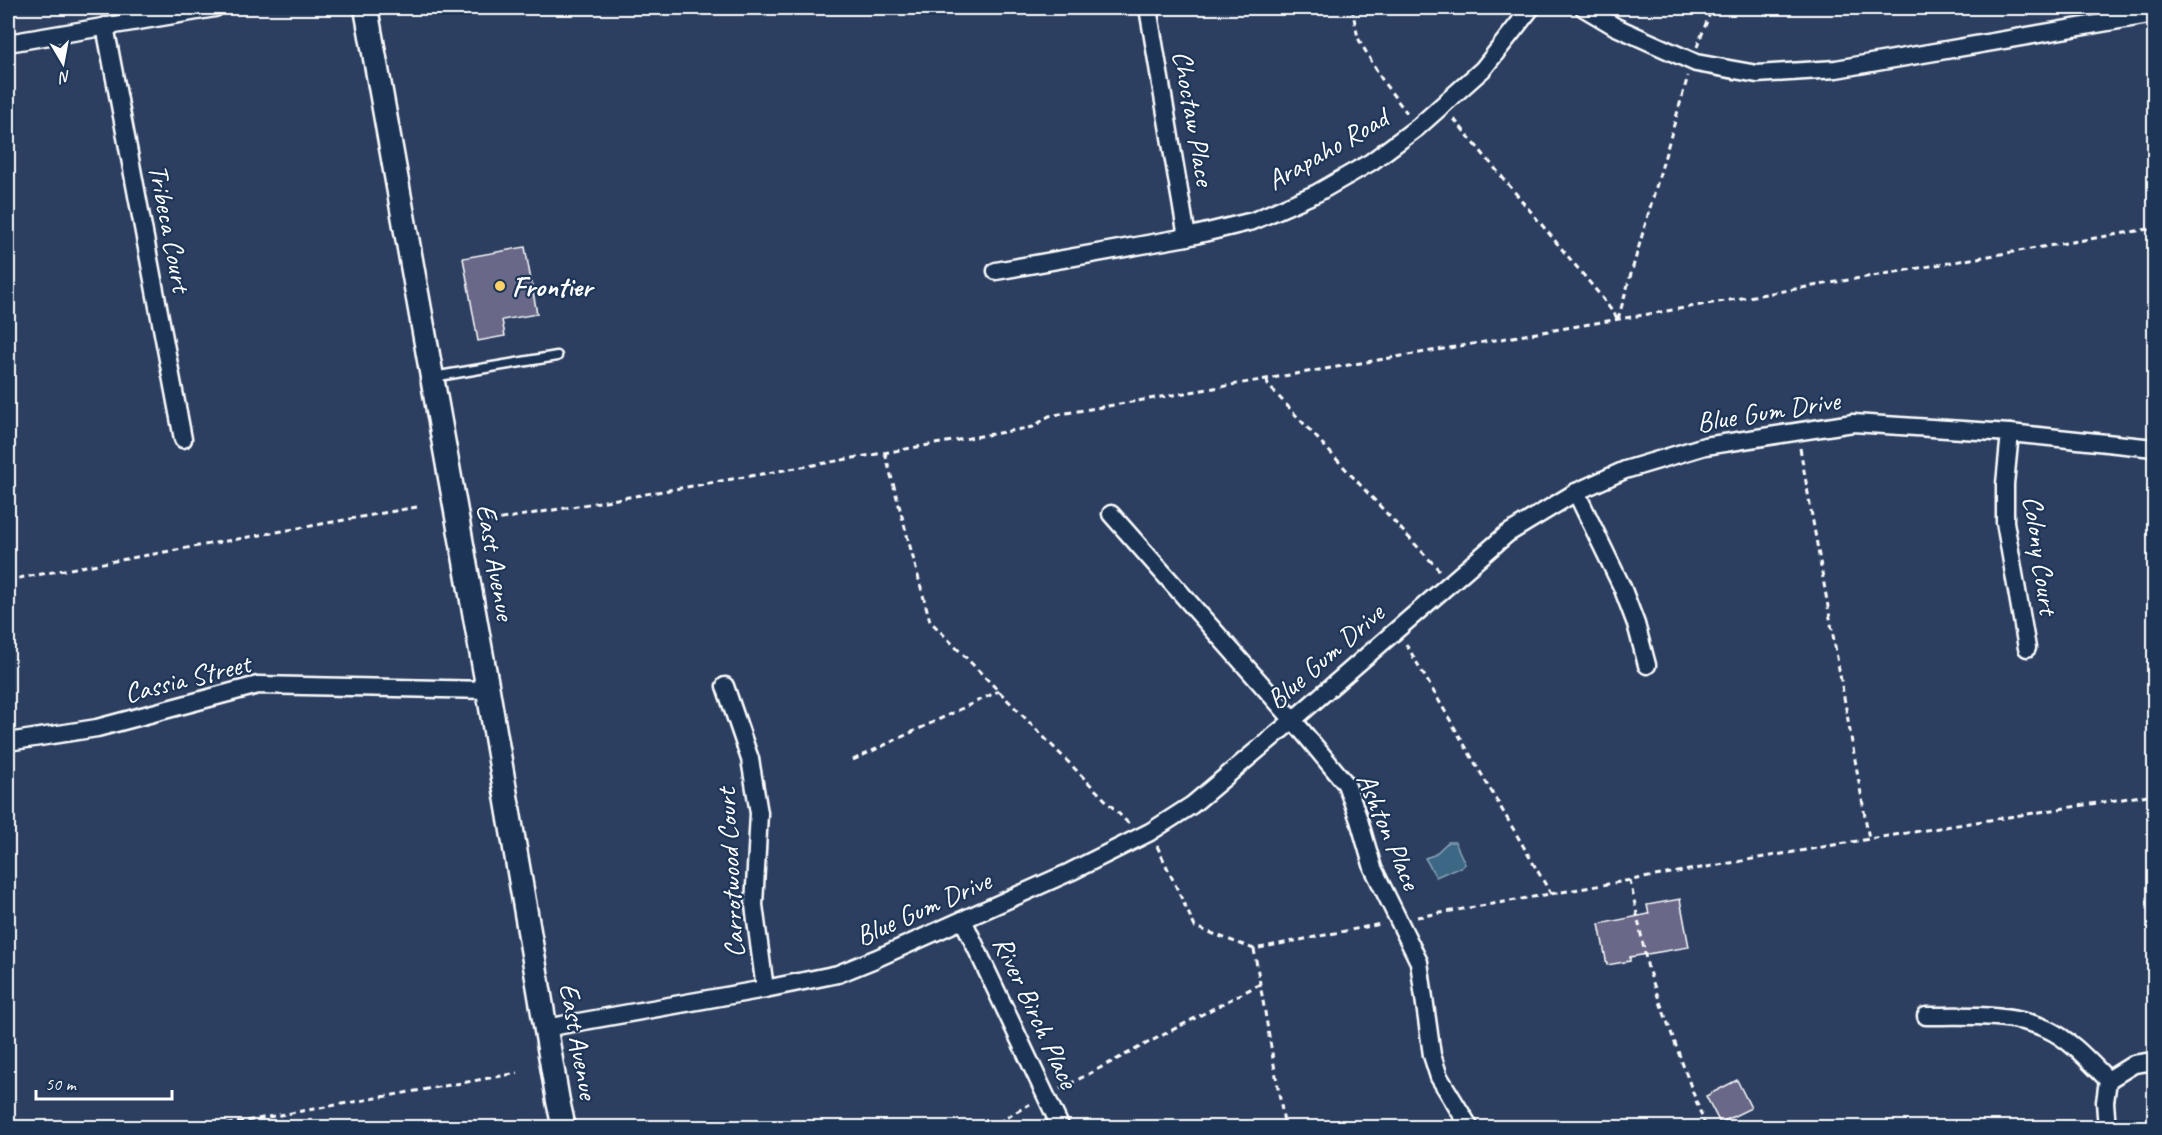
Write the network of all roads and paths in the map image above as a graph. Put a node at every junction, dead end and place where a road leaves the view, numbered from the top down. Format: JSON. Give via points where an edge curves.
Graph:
{"nodes":[{"id":1,"x":215,"y":8,"type":"edge"},
{"id":2,"x":366,"y":8,"type":"edge"},
{"id":3,"x":1148,"y":8,"type":"edge"},
{"id":4,"x":1352,"y":8,"type":"edge"},
{"id":5,"x":1531,"y":8,"type":"edge"},
{"id":6,"x":1584,"y":8,"type":"edge"},
{"id":7,"x":1712,"y":8,"type":"edge"},
{"id":8,"x":2154,"y":15,"type":"edge"},
{"id":9,"x":105,"y":26,"type":"junction"},
{"id":10,"x":8,"y":42,"type":"edge"},
{"id":11,"x":1692,"y":61,"type":"junction"},
{"id":12,"x":1442,"y":105,"type":"junction"},
{"id":13,"x":1418,"y":127,"type":"junction"},
{"id":14,"x":2154,"y":228,"type":"edge"},
{"id":15,"x":1187,"y":237,"type":"junction"},
{"id":16,"x":996,"y":271,"type":"dead end"},
{"id":17,"x":1618,"y":320,"type":"junction"},
{"id":18,"x":557,"y":356,"type":"dead end"},
{"id":19,"x":433,"y":377,"type":"junction"},
{"id":20,"x":1267,"y":379,"type":"junction"},
{"id":21,"x":1797,"y":432,"type":"junction"},
{"id":22,"x":2010,"y":433,"type":"junction"},
{"id":23,"x":183,"y":439,"type":"dead end"},
{"id":24,"x":2154,"y":448,"type":"edge"},
{"id":25,"x":885,"y":453,"type":"junction"},
{"id":26,"x":1576,"y":492,"type":"junction"},
{"id":27,"x":417,"y":507,"type":"dead end"},
{"id":28,"x":1111,"y":514,"type":"dead end"},
{"id":29,"x":490,"y":521,"type":"dead end"},
{"id":30,"x":8,"y":580,"type":"edge"},
{"id":31,"x":1451,"y":582,"type":"junction"},
{"id":32,"x":1397,"y":629,"type":"junction"},
{"id":33,"x":2027,"y":648,"type":"dead end"},
{"id":34,"x":1647,"y":665,"type":"dead end"},
{"id":35,"x":725,"y":686,"type":"dead end"},
{"id":36,"x":488,"y":690,"type":"junction"},
{"id":37,"x":999,"y":691,"type":"junction"},
{"id":38,"x":1293,"y":720,"type":"junction"},
{"id":39,"x":8,"y":742,"type":"edge"},
{"id":40,"x":853,"y":760,"type":"dead end"},
{"id":41,"x":2154,"y":794,"type":"edge"},
{"id":42,"x":1146,"y":835,"type":"junction"},
{"id":43,"x":1869,"y":839,"type":"junction"},
{"id":44,"x":1630,"y":880,"type":"junction"},
{"id":45,"x":1551,"y":894,"type":"junction"},
{"id":46,"x":963,"y":920,"type":"junction"},
{"id":47,"x":1398,"y":920,"type":"junction"},
{"id":48,"x":1254,"y":949,"type":"junction"},
{"id":49,"x":1260,"y":984,"type":"junction"},
{"id":50,"x":765,"y":989,"type":"junction"},
{"id":51,"x":1926,"y":1016,"type":"dead end"},
{"id":52,"x":545,"y":1028,"type":"junction"},
{"id":53,"x":2154,"y":1061,"type":"edge"},
{"id":54,"x":518,"y":1073,"type":"dead end"},
{"id":55,"x":2108,"y":1080,"type":"junction"},
{"id":56,"x":1046,"y":1096,"type":"junction"},
{"id":57,"x":206,"y":1128,"type":"edge"},
{"id":58,"x":564,"y":1128,"type":"edge"},
{"id":59,"x":988,"y":1128,"type":"edge"},
{"id":60,"x":1061,"y":1128,"type":"edge"},
{"id":61,"x":1285,"y":1128,"type":"edge"},
{"id":62,"x":1470,"y":1128,"type":"edge"},
{"id":63,"x":1706,"y":1128,"type":"edge"},
{"id":64,"x":2107,"y":1128,"type":"edge"}],
"edges":[{"from":1,"to":9,"type":"street"},
{"from":2,"to":19,"type":"main road","name":"East Avenue"},
{"from":3,"to":15,"type":"street","name":"Choctaw Place"},
{"from":4,"to":13,"type":"path","via":[[1358,38],[1384,83]]},
{"from":5,"to":12,"type":"street","name":"Arapaho Road","via":[[1483,69]]},
{"from":6,"to":11,"type":"street"},
{"from":7,"to":11,"type":"path"},
{"from":8,"to":11,"type":"street","via":[[1836,69],[1757,74]]},
{"from":9,"to":10,"type":"street"},
{"from":9,"to":23,"type":"street","name":"Tribeca Court"},
{"from":11,"to":17,"type":"path"},
{"from":12,"to":13,"type":"street","name":"Arapaho Road"},
{"from":12,"to":17,"type":"path"},
{"from":13,"to":15,"type":"street","name":"Arapaho Road","via":[[1371,162],[1317,193],[1253,221]]},
{"from":14,"to":17,"type":"path"},
{"from":15,"to":16,"type":"street","name":"Arapaho Road"},
{"from":17,"to":20,"type":"path"},
{"from":18,"to":19,"type":"lane"},
{"from":19,"to":36,"type":"main road","name":"East Avenue"},
{"from":20,"to":25,"type":"path","via":[[1049,416],[1033,427]]},
{"from":20,"to":31,"type":"path","via":[[1268,385]]},
{"from":21,"to":22,"type":"street","name":"Blue Gum Drive","via":[[1853,423]]},
{"from":21,"to":26,"type":"street","name":"Blue Gum Drive","via":[[1705,446],[1625,470]]},
{"from":21,"to":43,"type":"path"},
{"from":22,"to":24,"type":"street","name":"Blue Gum Drive"},
{"from":22,"to":33,"type":"street","name":"Colony Court","via":[[2004,484],[2005,522]]},
{"from":25,"to":29,"type":"path"},
{"from":25,"to":37,"type":"path","via":[[930,621]]},
{"from":26,"to":31,"type":"street","name":"Blue Gum Drive","via":[[1507,534]]},
{"from":26,"to":34,"type":"street","via":[[1622,587]]},
{"from":27,"to":30,"type":"path"},
{"from":28,"to":38,"type":"street","name":"Ashton Place"},
{"from":31,"to":32,"type":"street","name":"Blue Gum Drive"},
{"from":32,"to":38,"type":"street","name":"Blue Gum Drive"},
{"from":32,"to":45,"type":"path"},
{"from":35,"to":50,"type":"street","name":"Carrotwood Court","via":[[750,759],[759,813],[754,905]]},
{"from":36,"to":39,"type":"street","name":"Cassia Street","via":[[258,685],[97,728]]},
{"from":36,"to":52,"type":"main road","name":"East Avenue"},
{"from":37,"to":40,"type":"path"},
{"from":37,"to":42,"type":"path"},
{"from":38,"to":42,"type":"street","name":"Blue Gum Drive","via":[[1192,805]]},
{"from":38,"to":47,"type":"street","name":"Ashton Place","via":[[1346,784],[1373,868]]},
{"from":41,"to":43,"type":"path"},
{"from":42,"to":46,"type":"street","name":"Blue Gum Drive"},
{"from":42,"to":48,"type":"path","via":[[1195,927]]},
{"from":43,"to":44,"type":"path"},
{"from":44,"to":45,"type":"path"},
{"from":44,"to":63,"type":"path","via":[[1648,969]]},
{"from":45,"to":47,"type":"path"},
{"from":46,"to":50,"type":"street","name":"Blue Gum Drive","via":[[838,974]]},
{"from":46,"to":56,"type":"street","name":"River Birch Place"},
{"from":47,"to":48,"type":"path"},
{"from":47,"to":62,"type":"street","name":"Ashton Place","via":[[1419,962],[1439,1077]]},
{"from":48,"to":49,"type":"path"},
{"from":49,"to":56,"type":"path"},
{"from":49,"to":61,"type":"path"},
{"from":50,"to":52,"type":"street","name":"Blue Gum Drive"},
{"from":51,"to":55,"type":"street","via":[[1976,1016],[2047,1029],[2073,1046]]},
{"from":52,"to":58,"type":"main road","name":"East Avenue"},
{"from":53,"to":55,"type":"street","via":[[2134,1064]]},
{"from":54,"to":57,"type":"path"},
{"from":55,"to":64,"type":"street","via":[[2104,1102]]},
{"from":56,"to":59,"type":"path"},
{"from":56,"to":60,"type":"street","name":"River Birch Place"}]}
